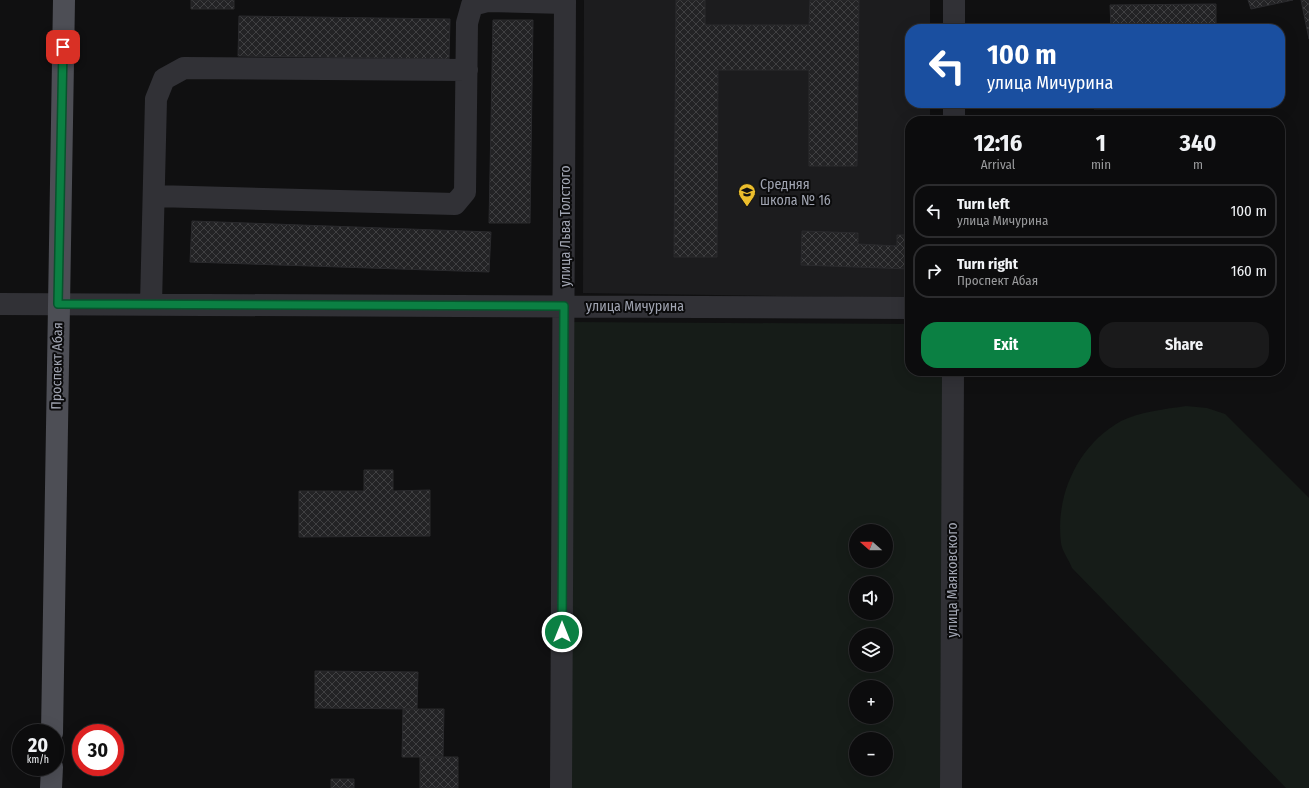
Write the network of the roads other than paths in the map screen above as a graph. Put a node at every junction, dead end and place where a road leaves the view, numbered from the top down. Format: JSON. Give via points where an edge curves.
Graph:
{"nodes":[{"id":1,"x":64,"y":0,"type":"edge"},
{"id":2,"x":954,"y":0,"type":"edge"},
{"id":3,"x":565,"y":2,"type":"edge"},
{"id":4,"x":954,"y":24,"type":"edge"},
{"id":5,"x":467,"y":70,"type":"junction"},
{"id":6,"x":154,"y":196,"type":"junction"},
{"id":7,"x":0,"y":304,"type":"edge"},
{"id":8,"x":58,"y":304,"type":"junction"},
{"id":9,"x":151,"y":304,"type":"junction"},
{"id":10,"x":564,"y":306,"type":"junction"},
{"id":11,"x":905,"y":308,"type":"edge"},
{"id":12,"x":953,"y":376,"type":"edge"},
{"id":13,"x":52,"y":724,"type":"edge"},
{"id":14,"x":52,"y":776,"type":"edge"},
{"id":15,"x":51,"y":788,"type":"edge"},
{"id":16,"x":561,"y":788,"type":"edge"},
{"id":17,"x":951,"y":788,"type":"edge"}],
"edges":[{"from":1,"to":8,"type":"main road","name":"Проспект Абая"},
{"from":2,"to":4,"type":"street"},
{"from":3,"to":5,"type":"street","via":[[487,0],[472,5],[467,23]]},
{"from":3,"to":10,"type":"street","name":"улица Льва Толстого"},
{"from":5,"to":6,"type":"street","via":[[184,68],[164,79],[156,99]]},
{"from":5,"to":6,"type":"street","via":[[465,192],[455,204]]},
{"from":6,"to":9,"type":"street"},
{"from":7,"to":8,"type":"street","name":"улица Мичурина"},
{"from":8,"to":9,"type":"street","name":"улица Мичурина"},
{"from":8,"to":13,"type":"main road","name":"Проспект Абая"},
{"from":9,"to":10,"type":"street","name":"улица Мичурина"},
{"from":10,"to":11,"type":"street","name":"улица Мичурина"},
{"from":10,"to":16,"type":"street","name":"улица Льва Толстого"},
{"from":12,"to":17,"type":"street","name":"улица Маяковского"},
{"from":14,"to":15,"type":"main road"}]}
